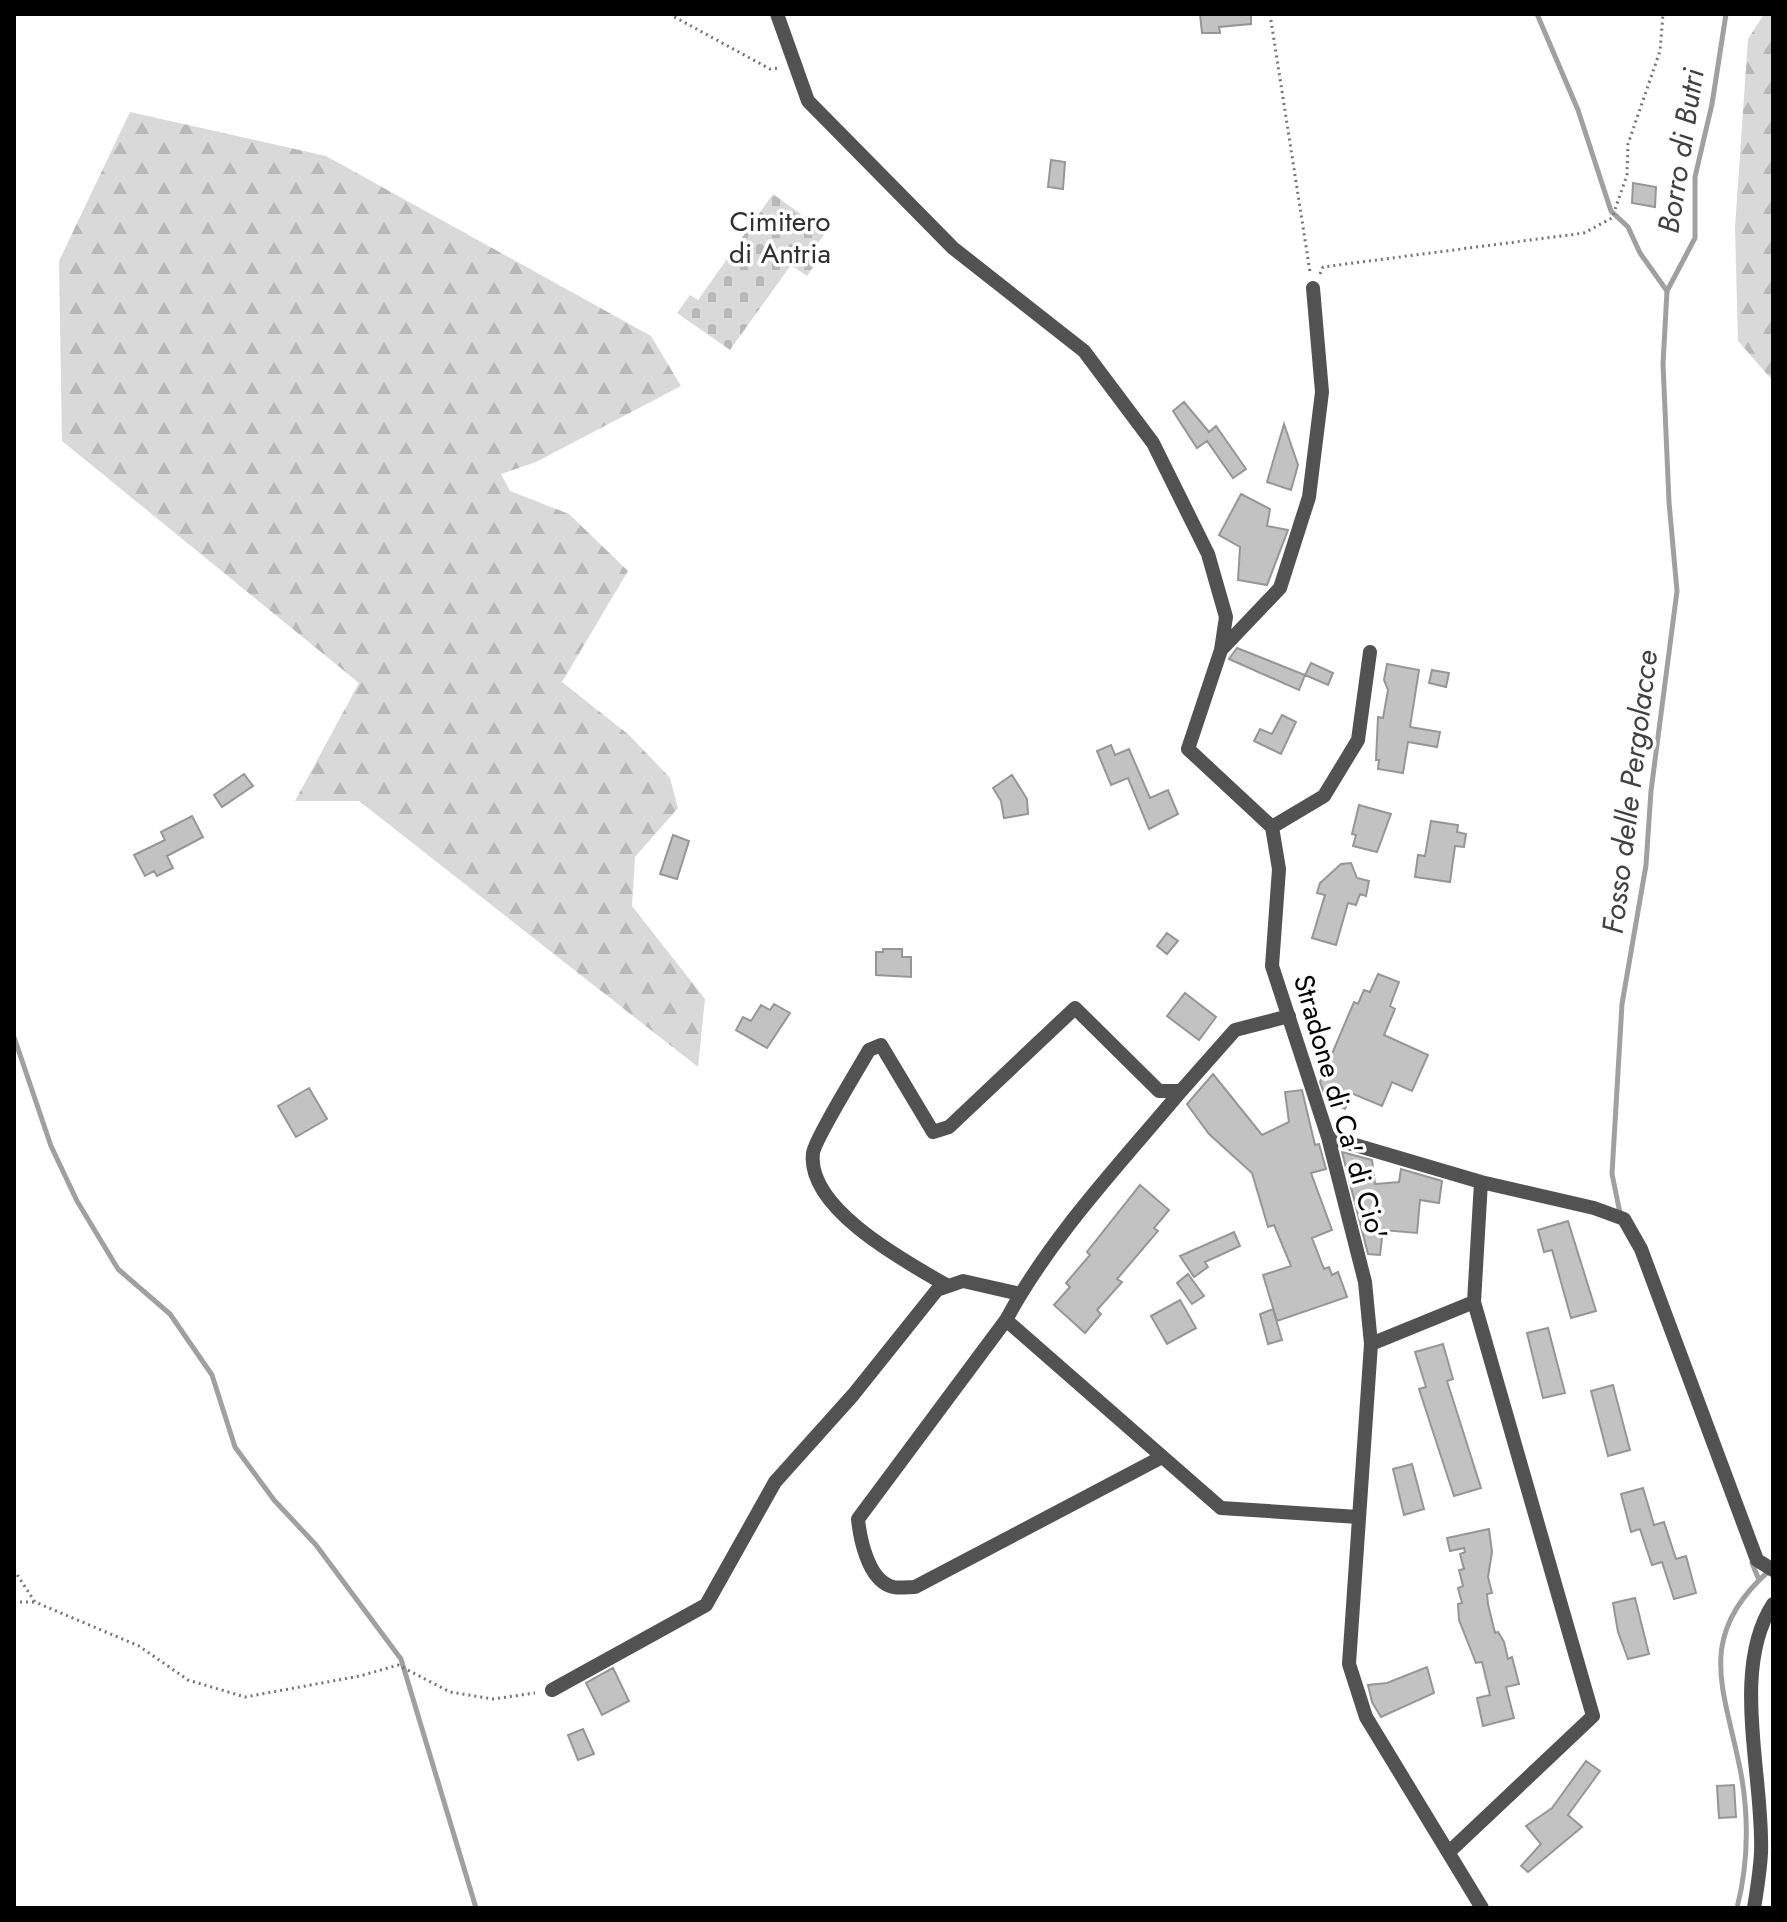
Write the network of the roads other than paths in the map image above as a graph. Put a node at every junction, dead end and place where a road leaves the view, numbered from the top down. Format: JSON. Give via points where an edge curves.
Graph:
{"nodes":[{"id":1,"x":777,"y":14,"type":"edge"},
{"id":2,"x":1313,"y":288,"type":"road end"},
{"id":3,"x":1221,"y":650,"type":"junction"},
{"id":4,"x":1370,"y":652,"type":"dead end"},
{"id":5,"x":1272,"y":827,"type":"junction"},
{"id":6,"x":1289,"y":1016,"type":"junction"},
{"id":7,"x":1181,"y":1091,"type":"junction"},
{"id":8,"x":1328,"y":1137,"type":"junction"},
{"id":9,"x":1481,"y":1182,"type":"junction"},
{"id":10,"x":948,"y":1286,"type":"junction"},
{"id":11,"x":1020,"y":1294,"type":"junction"},
{"id":12,"x":1474,"y":1302,"type":"junction"},
{"id":13,"x":1006,"y":1320,"type":"junction"},
{"id":14,"x":1371,"y":1344,"type":"junction"},
{"id":15,"x":1162,"y":1457,"type":"junction"},
{"id":16,"x":1358,"y":1517,"type":"junction"},
{"id":17,"x":1773,"y":1570,"type":"edge"},
{"id":18,"x":1773,"y":1604,"type":"edge"},
{"id":19,"x":552,"y":1690,"type":"road end"},
{"id":20,"x":1449,"y":1852,"type":"junction"},
{"id":21,"x":1482,"y":1908,"type":"edge"},
{"id":22,"x":1754,"y":1908,"type":"edge"}],
"edges":[{"from":1,"to":3,"type":"street","via":[[808,101],[953,248],[1084,351],[1153,443],[1208,554],[1226,617]]},
{"from":2,"to":3,"type":"street","via":[[1322,392],[1309,497],[1280,588]]},
{"from":3,"to":5,"type":"street","via":[[1188,749]]},
{"from":4,"to":5,"type":"street","via":[[1358,740],[1324,796]]},
{"from":5,"to":6,"type":"street","name":"Stradone di Ca' di Cio'","via":[[1279,869],[1272,966]]},
{"from":6,"to":7,"type":"street","via":[[1235,1030]]},
{"from":6,"to":8,"type":"street","name":"Stradone di Ca' di Cio'"},
{"from":7,"to":10,"type":"street","via":[[1159,1091],[1075,1008],[949,1127],[933,1132],[881,1045],[869,1050],[813,1152],[818,1186],[878,1246]]},
{"from":7,"to":11,"type":"street"},
{"from":8,"to":9,"type":"street"},
{"from":8,"to":14,"type":"street","name":"Stradone di Ca' di Cio'","via":[[1365,1282]]},
{"from":9,"to":12,"type":"street"},
{"from":9,"to":17,"type":"street","via":[[1624,1219],[1641,1249],[1757,1560]]},
{"from":10,"to":11,"type":"street","via":[[963,1281]]},
{"from":10,"to":19,"type":"street","via":[[937,1290],[775,1482],[706,1605]]},
{"from":11,"to":13,"type":"street"},
{"from":12,"to":14,"type":"street"},
{"from":12,"to":20,"type":"street","via":[[1593,1716]]},
{"from":13,"to":15,"type":"street"},
{"from":13,"to":15,"type":"street","via":[[858,1519],[860,1539],[877,1578],[890,1587],[915,1587]]},
{"from":14,"to":16,"type":"street","name":"Stradone di Ca' di Cio'"},
{"from":15,"to":16,"type":"street","via":[[1221,1508]]},
{"from":16,"to":20,"type":"street","name":"Stradone di Ca' di Cio'","via":[[1349,1664],[1366,1717]]},
{"from":18,"to":22,"type":"street","via":[[1758,1626],[1751,1677],[1761,1852]]},
{"from":20,"to":21,"type":"street","name":"Stradone di Ca' di Cio'"}]}
